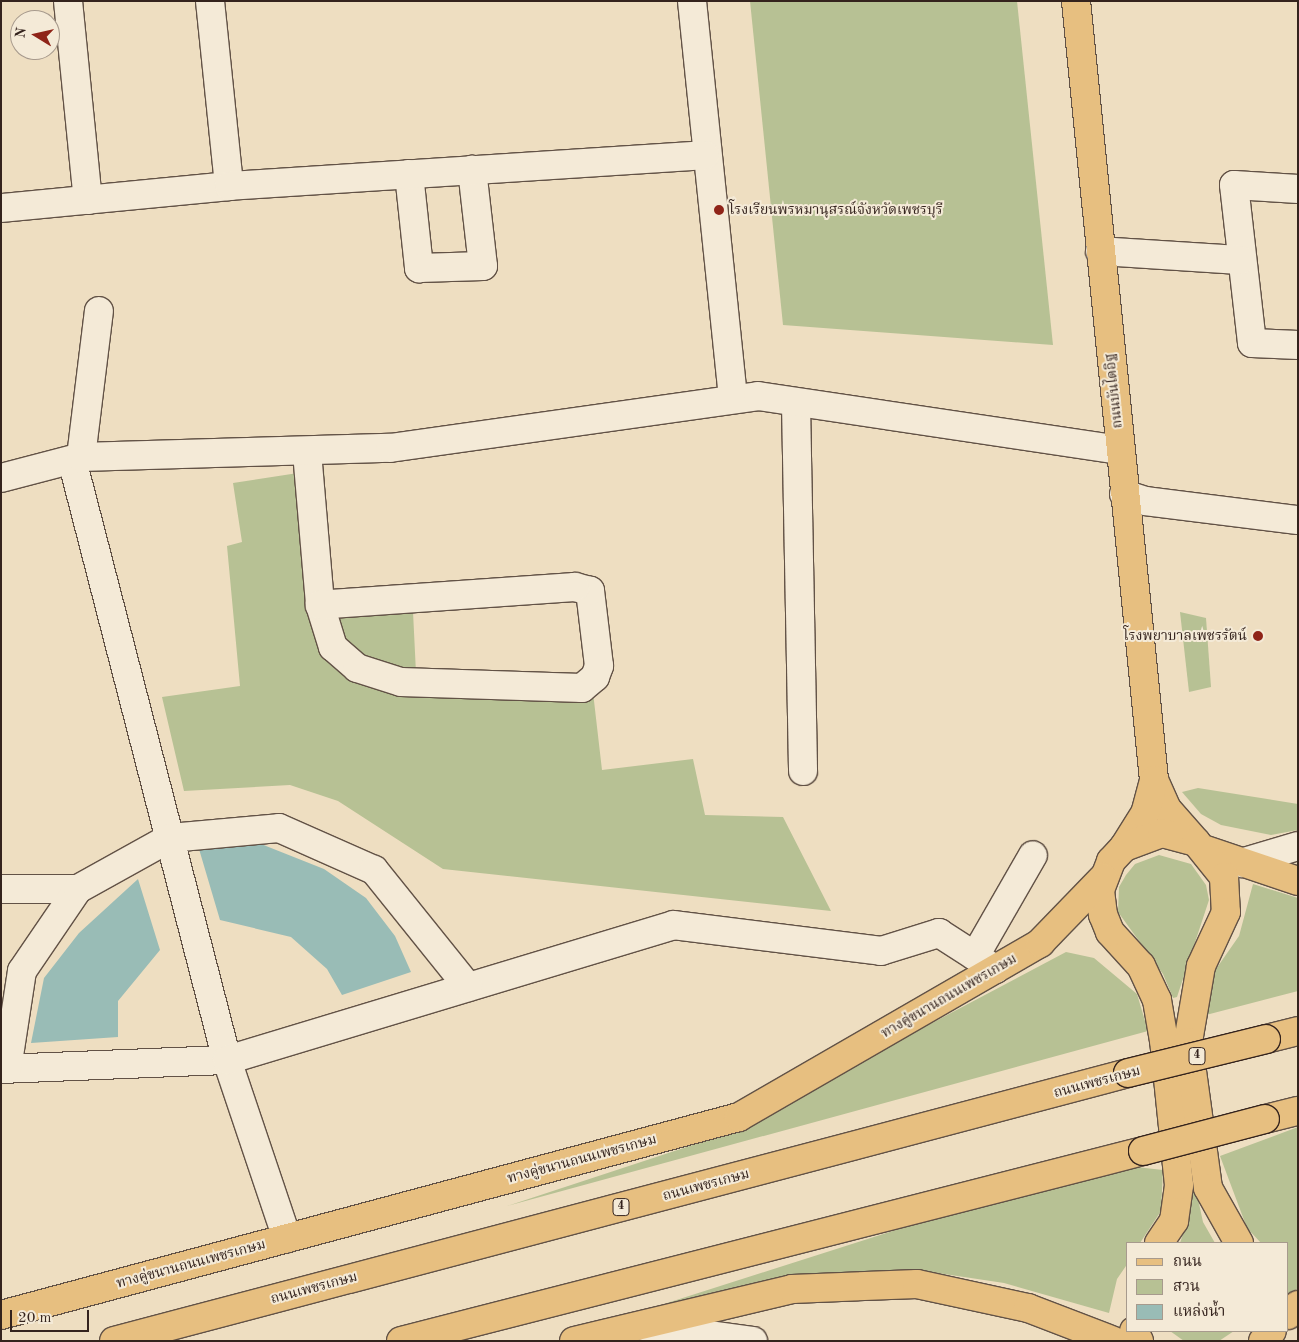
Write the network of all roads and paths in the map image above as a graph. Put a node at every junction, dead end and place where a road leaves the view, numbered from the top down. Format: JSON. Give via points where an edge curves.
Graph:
{"nodes":[{"id":1,"x":68,"y":1,"type":"edge"},
{"id":2,"x":210,"y":1,"type":"edge"},
{"id":3,"x":692,"y":1,"type":"edge"},
{"id":4,"x":1076,"y":1,"type":"edge"},
{"id":5,"x":705,"y":155,"type":"junction"},
{"id":6,"x":472,"y":170,"type":"junction"},
{"id":7,"x":409,"y":174,"type":"junction"},
{"id":8,"x":229,"y":186,"type":"junction"},
{"id":9,"x":1298,"y":189,"type":"edge"},
{"id":10,"x":88,"y":200,"type":"junction"},
{"id":11,"x":1,"y":208,"type":"edge"},
{"id":12,"x":1100,"y":251,"type":"junction"},
{"id":13,"x":1240,"y":260,"type":"junction"},
{"id":14,"x":99,"y":311,"type":"dead end"},
{"id":15,"x":1298,"y":345,"type":"edge"},
{"id":16,"x":733,"y":399,"type":"junction"},
{"id":17,"x":796,"y":404,"type":"junction"},
{"id":18,"x":1119,"y":450,"type":"junction"},
{"id":19,"x":307,"y":452,"type":"junction"},
{"id":20,"x":77,"y":459,"type":"junction"},
{"id":21,"x":1,"y":478,"type":"edge"},
{"id":22,"x":1124,"y":494,"type":"junction"},
{"id":23,"x":1298,"y":520,"type":"edge"},
{"id":24,"x":320,"y":605,"type":"junction"},
{"id":25,"x":803,"y":771,"type":"dead end"},
{"id":26,"x":1154,"y":780,"type":"junction"},
{"id":27,"x":170,"y":838,"type":"junction"},
{"id":28,"x":1201,"y":846,"type":"junction"},
{"id":29,"x":1298,"y":846,"type":"edge"},
{"id":30,"x":1124,"y":847,"type":"junction"},
{"id":31,"x":1033,"y":855,"type":"dead end"},
{"id":32,"x":1240,"y":863,"type":"junction"},
{"id":33,"x":1103,"y":878,"type":"junction"},
{"id":34,"x":1298,"y":881,"type":"edge"},
{"id":35,"x":1,"y":889,"type":"edge"},
{"id":36,"x":78,"y":889,"type":"junction"},
{"id":37,"x":985,"y":963,"type":"junction"},
{"id":38,"x":468,"y":987,"type":"junction"},
{"id":39,"x":1298,"y":1031,"type":"edge"},
{"id":40,"x":227,"y":1060,"type":"junction"},
{"id":41,"x":4,"y":1069,"type":"edge"},
{"id":42,"x":1298,"y":1111,"type":"edge"},
{"id":43,"x":286,"y":1238,"type":"junction"},
{"id":44,"x":1160,"y":1242,"type":"edge"},
{"id":45,"x":1238,"y":1242,"type":"edge"},
{"id":46,"x":1298,"y":1305,"type":"edge"},
{"id":47,"x":1289,"y":1314,"type":"edge"},
{"id":48,"x":1,"y":1315,"type":"edge"},
{"id":49,"x":634,"y":1325,"type":"junction"},
{"id":50,"x":1271,"y":1332,"type":"edge"},
{"id":51,"x":114,"y":1341,"type":"edge"},
{"id":52,"x":401,"y":1341,"type":"edge"},
{"id":53,"x":574,"y":1341,"type":"edge"},
{"id":54,"x":753,"y":1341,"type":"edge"},
{"id":55,"x":1114,"y":1341,"type":"edge"},
{"id":56,"x":1262,"y":1341,"type":"edge"}],
"edges":[{"from":1,"to":10,"type":"street"},
{"from":2,"to":8,"type":"street"},
{"from":3,"to":5,"type":"street"},
{"from":4,"to":12,"type":"main road","name":"ถนนบันไดอิฐ"},
{"from":5,"to":6,"type":"street"},
{"from":5,"to":16,"type":"street"},
{"from":6,"to":7,"type":"street"},
{"from":6,"to":7,"type":"street","via":[[483,266],[420,268]]},
{"from":7,"to":8,"type":"street"},
{"from":8,"to":10,"type":"street"},
{"from":9,"to":13,"type":"street","via":[[1234,185]]},
{"from":10,"to":11,"type":"street"},
{"from":12,"to":13,"type":"street"},
{"from":12,"to":18,"type":"main road","name":"ถนนบันไดอิฐ"},
{"from":13,"to":15,"type":"street","via":[[1252,343]]},
{"from":14,"to":20,"type":"street"},
{"from":16,"to":17,"type":"street","via":[[758,396]]},
{"from":16,"to":19,"type":"street","via":[[390,448]]},
{"from":17,"to":18,"type":"street"},
{"from":17,"to":25,"type":"street"},
{"from":18,"to":22,"type":"main road","name":"ถนนบันไดอิฐ"},
{"from":19,"to":20,"type":"street"},
{"from":19,"to":24,"type":"street"},
{"from":20,"to":21,"type":"street"},
{"from":20,"to":27,"type":"street"},
{"from":22,"to":23,"type":"street","via":[[1145,501]]},
{"from":22,"to":26,"type":"main road","name":"ถนนบันไดอิฐ"},
{"from":24,"to":24,"type":"street","via":[[333,646],[357,668],[401,682],[582,688],[595,677],[599,666],[590,591],[575,588]]},
{"from":26,"to":28,"type":"main road","name":"ถนนบันไดอิฐ","via":[[1171,815]]},
{"from":26,"to":30,"type":"main road","name":"ถนนบันไดอิฐ","via":[[1145,814]]},
{"from":27,"to":36,"type":"street"},
{"from":27,"to":38,"type":"street","via":[[279,828],[374,870]]},
{"from":27,"to":40,"type":"street"},
{"from":28,"to":30,"type":"main road","via":[[1162,833]]},
{"from":28,"to":32,"type":"main road"},
{"from":28,"to":45,"type":"main road","name":"ถนนบันไดอิฐ","via":[[1224,877],[1226,912],[1201,966],[1188,1042],[1208,1188]]},
{"from":29,"to":32,"type":"street"},
{"from":30,"to":33,"type":"main road","name":"ทางคู่ขนานถนนเพชรเกษม"},
{"from":31,"to":37,"type":"street"},
{"from":32,"to":34,"type":"main road"},
{"from":33,"to":37,"type":"main road","name":"ทางคู่ขนานถนนเพชรเกษม","via":[[1040,944]]},
{"from":33,"to":44,"type":"main road","via":[[1102,915],[1145,975],[1157,1000],[1164,1041],[1179,1185],[1174,1222]]},
{"from":35,"to":36,"type":"street"},
{"from":36,"to":41,"type":"street","via":[[22,972]]},
{"from":37,"to":38,"type":"street","via":[[939,933],[881,951],[672,925]]},
{"from":37,"to":43,"type":"main road","name":"ทางคู่ขนานถนนเพชรเกษม","via":[[738,1117]]},
{"from":38,"to":40,"type":"street"},
{"from":39,"to":51,"type":"main road","name":"ถนนเพชรเกษม","number":"4","bridge":true},
{"from":40,"to":41,"type":"street"},
{"from":40,"to":43,"type":"street"},
{"from":42,"to":52,"type":"main road","bridge":true},
{"from":43,"to":48,"type":"main road","name":"ทางคู่ขนานถนนเพชรเกษม"},
{"from":46,"to":47,"type":"main road"},
{"from":49,"to":53,"type":"main road"},
{"from":49,"to":54,"type":"street"},
{"from":49,"to":55,"type":"main road","via":[[792,1289],[917,1284],[1028,1308]]},
{"from":50,"to":56,"type":"main road"}]}
